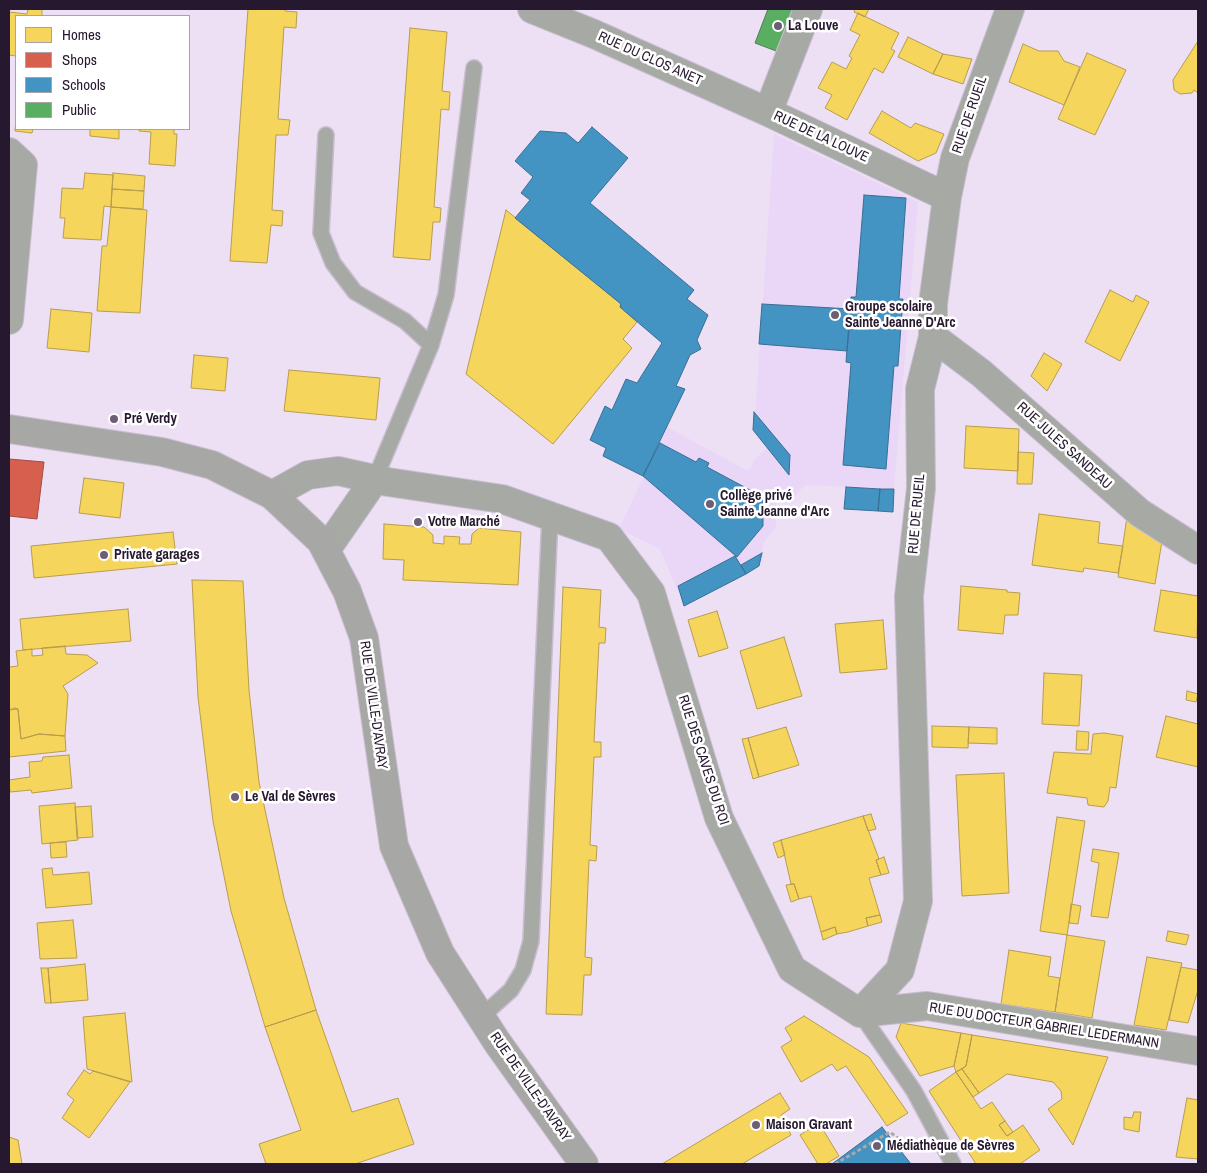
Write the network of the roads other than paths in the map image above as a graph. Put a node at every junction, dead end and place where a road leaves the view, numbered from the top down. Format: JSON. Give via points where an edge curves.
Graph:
{"nodes":[{"id":1,"x":532,"y":9,"type":"edge"},
{"id":2,"x":808,"y":9,"type":"edge"},
{"id":3,"x":1010,"y":9,"type":"edge"},
{"id":4,"x":474,"y":68,"type":"dead end"},
{"id":5,"x":768,"y":112,"type":"junction"},
{"id":6,"x":326,"y":135,"type":"dead end"},
{"id":7,"x":9,"y":152,"type":"edge"},
{"id":8,"x":947,"y":197,"type":"junction"},
{"id":9,"x":9,"y":320,"type":"edge"},
{"id":10,"x":933,"y":337,"type":"junction"},
{"id":11,"x":431,"y":344,"type":"junction"},
{"id":12,"x":9,"y":429,"type":"edge"},
{"id":13,"x":375,"y":478,"type":"junction"},
{"id":14,"x":272,"y":495,"type":"junction"},
{"id":15,"x":550,"y":516,"type":"junction"},
{"id":16,"x":326,"y":550,"type":"junction"},
{"id":17,"x":1198,"y":550,"type":"edge"},
{"id":18,"x":860,"y":1013,"type":"junction"},
{"id":19,"x":481,"y":1017,"type":"junction"},
{"id":20,"x":1198,"y":1051,"type":"edge"},
{"id":21,"x":584,"y":1164,"type":"edge"},
{"id":22,"x":953,"y":1164,"type":"edge"}],
"edges":[{"from":1,"to":5,"type":"street","name":"RUE DU CLOS ANET"},
{"from":2,"to":5,"type":"street","name":"RUE DE LA LOUVE"},
{"from":3,"to":8,"type":"street","name":"RUE DE RUEIL","via":[[955,158]]},
{"from":4,"to":11,"type":"lane","via":[[446,295]]},
{"from":5,"to":8,"type":"street","name":"RUE DE LA LOUVE"},
{"from":6,"to":11,"type":"lane","via":[[322,233],[333,263],[355,292],[405,321]]},
{"from":7,"to":9,"type":"street","via":[[23,165]]},
{"from":8,"to":10,"type":"street","name":"RUE DE RUEIL","via":[[932,304]]},
{"from":10,"to":17,"type":"street","name":"RUE JULES SANDEAU","via":[[981,373],[1140,513]]},
{"from":10,"to":18,"type":"street","name":"RUE DE RUEIL","via":[[920,389],[921,488],[909,596],[918,901],[900,970]]},
{"from":11,"to":13,"type":"lane"},
{"from":12,"to":14,"type":"main road","name":"RUE DE VILLE-D'AVRAY","via":[[162,452],[212,465]]},
{"from":13,"to":14,"type":"street","name":"RUE DES CAVES DU ROI","via":[[338,471],[308,475]]},
{"from":13,"to":15,"type":"street","name":"RUE DES CAVES DU ROI","via":[[502,499]]},
{"from":13,"to":16,"type":"street"},
{"from":14,"to":16,"type":"main road","name":"RUE DE VILLE-D'AVRAY","via":[[321,541]]},
{"from":15,"to":18,"type":"street","name":"RUE DES CAVES DU ROI","via":[[609,537],[651,593],[719,818],[792,969]]},
{"from":15,"to":19,"type":"lane","via":[[531,941],[523,970],[511,990]]},
{"from":16,"to":19,"type":"main road","name":"RUE DE VILLE-D'AVRAY","via":[[347,591],[364,638],[394,846],[440,953]]},
{"from":18,"to":20,"type":"street","name":"RUE DU DOCTEUR GABRIEL LEDERMANN","via":[[927,1006]]},
{"from":18,"to":22,"type":"lane","name":"RUE DES CAVES DU ROI","via":[[914,1091]]},
{"from":19,"to":21,"type":"main road","name":"RUE DE VILLE-D'AVRAY"}]}
